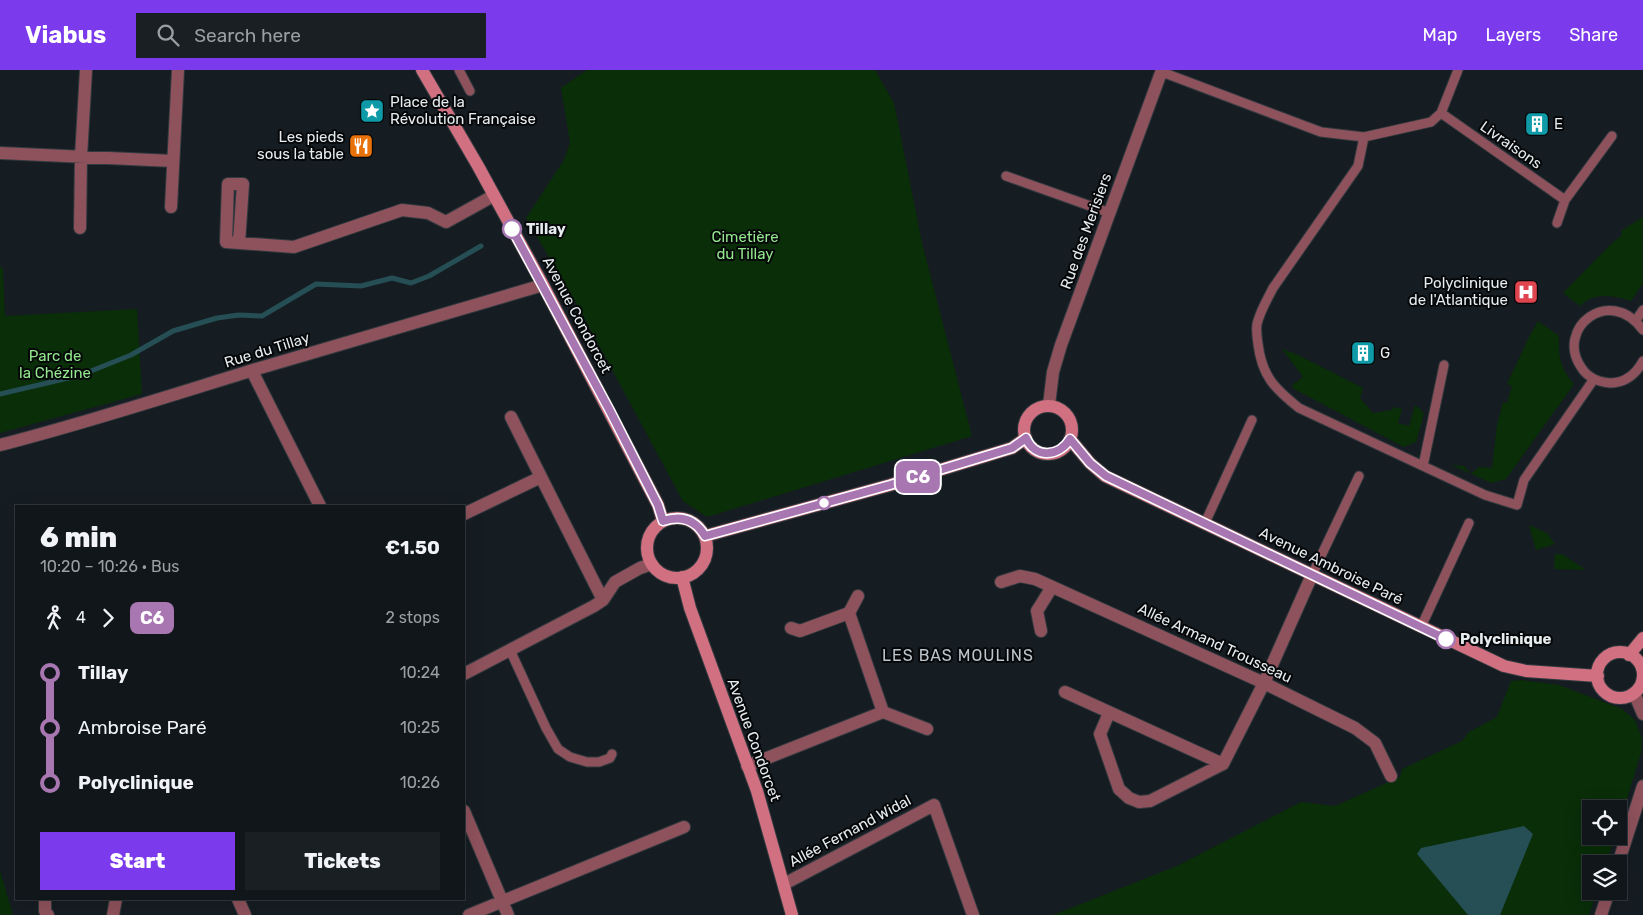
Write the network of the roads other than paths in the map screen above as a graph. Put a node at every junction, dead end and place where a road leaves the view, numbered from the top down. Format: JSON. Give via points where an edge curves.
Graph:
{"nodes":[{"id":1,"x":86,"y":70,"type":"edge"},
{"id":2,"x":178,"y":70,"type":"edge"},
{"id":3,"x":422,"y":70,"type":"edge"},
{"id":4,"x":459,"y":70,"type":"edge"},
{"id":5,"x":1458,"y":70,"type":"edge"},
{"id":6,"x":1162,"y":71,"type":"edge"},
{"id":7,"x":470,"y":90,"type":"dead end"},
{"id":8,"x":1440,"y":113,"type":"junction"},
{"id":9,"x":1364,"y":136,"type":"junction"},
{"id":10,"x":1612,"y":136,"type":"dead end"},
{"id":11,"x":0,"y":153,"type":"edge"},
{"id":12,"x":81,"y":157,"type":"junction"},
{"id":13,"x":173,"y":161,"type":"junction"},
{"id":14,"x":1006,"y":176,"type":"dead end"},
{"id":15,"x":494,"y":196,"type":"junction"},
{"id":16,"x":1565,"y":200,"type":"junction"},
{"id":17,"x":171,"y":207,"type":"dead end"},
{"id":18,"x":1110,"y":213,"type":"junction"},
{"id":19,"x":1557,"y":224,"type":"dead end"},
{"id":20,"x":80,"y":228,"type":"dead end"},
{"id":21,"x":239,"y":243,"type":"dead end"},
{"id":22,"x":543,"y":285,"type":"junction"},
{"id":23,"x":1643,"y":310,"type":"edge"},
{"id":24,"x":1636,"y":320,"type":"junction"},
{"id":25,"x":1643,"y":330,"type":"edge"},
{"id":26,"x":1444,"y":365,"type":"dead end"},
{"id":27,"x":1642,"y":367,"type":"edge"},
{"id":28,"x":252,"y":371,"type":"junction"},
{"id":29,"x":1594,"y":379,"type":"junction"},
{"id":30,"x":1050,"y":405,"type":"junction"},
{"id":31,"x":510,"y":417,"type":"dead end"},
{"id":32,"x":1252,"y":420,"type":"dead end"},
{"id":33,"x":1026,"y":438,"type":"junction"},
{"id":34,"x":1070,"y":439,"type":"junction"},
{"id":35,"x":0,"y":445,"type":"edge"},
{"id":36,"x":1423,"y":466,"type":"junction"},
{"id":37,"x":1359,"y":476,"type":"dead end"},
{"id":38,"x":541,"y":477,"type":"junction"},
{"id":39,"x":319,"y":505,"type":"edge"},
{"id":40,"x":465,"y":514,"type":"edge"},
{"id":41,"x":663,"y":521,"type":"junction"},
{"id":42,"x":1205,"y":523,"type":"junction"},
{"id":43,"x":1469,"y":524,"type":"dead end"},
{"id":44,"x":705,"y":536,"type":"junction"},
{"id":45,"x":652,"y":564,"type":"junction"},
{"id":46,"x":1312,"y":575,"type":"junction"},
{"id":47,"x":682,"y":577,"type":"junction"},
{"id":48,"x":1001,"y":582,"type":"dead end"},
{"id":49,"x":1052,"y":587,"type":"junction"},
{"id":50,"x":858,"y":596,"type":"dead end"},
{"id":51,"x":603,"y":600,"type":"junction"},
{"id":52,"x":849,"y":613,"type":"junction"},
{"id":53,"x":1420,"y":627,"type":"junction"},
{"id":54,"x":791,"y":628,"type":"dead end"},
{"id":55,"x":1041,"y":632,"type":"dead end"},
{"id":56,"x":1643,"y":638,"type":"edge"},
{"id":57,"x":510,"y":650,"type":"junction"},
{"id":58,"x":1629,"y":654,"type":"junction"},
{"id":59,"x":465,"y":673,"type":"edge"},
{"id":60,"x":1643,"y":674,"type":"edge"},
{"id":61,"x":1598,"y":676,"type":"junction"},
{"id":62,"x":1264,"y":683,"type":"junction"},
{"id":63,"x":1065,"y":692,"type":"dead end"},
{"id":64,"x":1634,"y":693,"type":"junction"},
{"id":65,"x":884,"y":712,"type":"junction"},
{"id":66,"x":1109,"y":713,"type":"junction"},
{"id":67,"x":1643,"y":714,"type":"edge"},
{"id":68,"x":927,"y":730,"type":"dead end"},
{"id":69,"x":612,"y":754,"type":"dead end"},
{"id":70,"x":1223,"y":764,"type":"junction"},
{"id":71,"x":747,"y":766,"type":"junction"},
{"id":72,"x":1391,"y":776,"type":"dead end"},
{"id":73,"x":1643,"y":786,"type":"edge"},
{"id":74,"x":465,"y":813,"type":"edge"},
{"id":75,"x":684,"y":827,"type":"dead end"},
{"id":76,"x":1621,"y":855,"type":"edge"},
{"id":77,"x":784,"y":884,"type":"junction"},
{"id":78,"x":45,"y":900,"type":"edge"},
{"id":79,"x":116,"y":900,"type":"edge"},
{"id":80,"x":238,"y":900,"type":"edge"},
{"id":81,"x":1606,"y":900,"type":"edge"},
{"id":82,"x":503,"y":901,"type":"junction"},
{"id":83,"x":48,"y":915,"type":"edge"},
{"id":84,"x":113,"y":915,"type":"edge"},
{"id":85,"x":245,"y":915,"type":"edge"},
{"id":86,"x":469,"y":915,"type":"edge"},
{"id":87,"x":508,"y":915,"type":"edge"},
{"id":88,"x":792,"y":915,"type":"edge"},
{"id":89,"x":973,"y":915,"type":"edge"},
{"id":90,"x":1601,"y":915,"type":"edge"}],
"edges":[{"from":1,"to":12,"type":"street"},
{"from":2,"to":13,"type":"street"},
{"from":3,"to":15,"type":"street","name":"Avenue Condorcet"},
{"from":4,"to":7,"type":"lane"},
{"from":5,"to":8,"type":"lane"},
{"from":6,"to":9,"type":"lane","via":[[1321,132]]},
{"from":6,"to":18,"type":"street","name":"Rue des Merisiers"},
{"from":8,"to":9,"type":"lane","via":[[1431,122]]},
{"from":8,"to":16,"type":"lane","name":"Livraisons"},
{"from":9,"to":36,"type":"lane","via":[[1358,166],[1262,308],[1256,326],[1260,358],[1273,385],[1298,408]]},
{"from":10,"to":16,"type":"lane"},
{"from":11,"to":12,"type":"street"},
{"from":12,"to":13,"type":"street"},
{"from":12,"to":20,"type":"street"},
{"from":13,"to":17,"type":"street"},
{"from":14,"to":18,"type":"lane"},
{"from":15,"to":21,"type":"street","via":[[446,222],[428,213],[402,210],[294,246]]},
{"from":15,"to":22,"type":"street","name":"Avenue Condorcet"},
{"from":16,"to":19,"type":"lane"},
{"from":18,"to":30,"type":"street","name":"Rue des Merisiers","via":[[1061,344],[1053,372]]},
{"from":22,"to":28,"type":"street","name":"Rue du Tillay"},
{"from":22,"to":41,"type":"street","name":"Avenue Condorcet","via":[[654,496]]},
{"from":23,"to":24,"type":"lane"},
{"from":24,"to":25,"type":"lane"},
{"from":24,"to":29,"type":"lane","via":[[1625,313],[1601,311],[1589,316],[1579,328],[1574,349],[1577,362]]},
{"from":26,"to":36,"type":"lane"},
{"from":27,"to":29,"type":"lane","via":[[1634,375],[1615,383]]},
{"from":28,"to":35,"type":"street","name":"Rue du Tillay"},
{"from":28,"to":39,"type":"street"},
{"from":29,"to":36,"type":"lane","via":[[1524,480],[1517,505],[1485,495]]},
{"from":30,"to":33,"type":"street","via":[[1030,413],[1024,428]]},
{"from":30,"to":34,"type":"street","via":[[1068,416],[1072,428]]},
{"from":31,"to":38,"type":"street"},
{"from":32,"to":42,"type":"lane"},
{"from":33,"to":34,"type":"street","via":[[1035,450],[1045,454],[1060,451]]},
{"from":33,"to":44,"type":"street","via":[[1012,448]]},
{"from":34,"to":42,"type":"street","name":"Avenue Ambroise Paré","via":[[1106,476]]},
{"from":37,"to":46,"type":"lane"},
{"from":38,"to":40,"type":"street"},
{"from":38,"to":51,"type":"street"},
{"from":41,"to":44,"type":"street","via":[[687,519]]},
{"from":41,"to":45,"type":"street","via":[[648,540]]},
{"from":42,"to":46,"type":"street","name":"Avenue Ambroise Paré"},
{"from":43,"to":53,"type":"lane"},
{"from":44,"to":47,"type":"street","via":[[706,557],[701,566]]},
{"from":45,"to":47,"type":"street","via":[[665,575]]},
{"from":45,"to":51,"type":"street","via":[[616,582]]},
{"from":46,"to":53,"type":"street","name":"Avenue Ambroise Paré"},
{"from":46,"to":62,"type":"street"},
{"from":47,"to":71,"type":"street","name":"Avenue Condorcet","via":[[690,608]]},
{"from":48,"to":49,"type":"street","name":"Allée Armand Trousseau","via":[[1020,576]]},
{"from":49,"to":55,"type":"street","via":[[1037,611]]},
{"from":49,"to":62,"type":"street","name":"Allée Armand Trousseau"},
{"from":50,"to":52,"type":"street"},
{"from":51,"to":57,"type":"street"},
{"from":52,"to":54,"type":"street","via":[[800,631]]},
{"from":52,"to":65,"type":"street"},
{"from":53,"to":61,"type":"street","name":"Avenue Ambroise Paré","via":[[1504,666],[1526,671]]},
{"from":56,"to":58,"type":"street"},
{"from":57,"to":59,"type":"street"},
{"from":57,"to":69,"type":"lane","via":[[558,749],[587,762],[599,762]]},
{"from":58,"to":60,"type":"street","via":[[1640,664]]},
{"from":58,"to":61,"type":"street","via":[[1607,656]]},
{"from":60,"to":64,"type":"street"},
{"from":61,"to":64,"type":"street","via":[[1599,683],[1611,696],[1625,697]]},
{"from":62,"to":70,"type":"street"},
{"from":62,"to":72,"type":"street","name":"Allée Armand Trousseau","via":[[1355,728],[1375,743]]},
{"from":63,"to":66,"type":"street"},
{"from":64,"to":67,"type":"street"},
{"from":65,"to":68,"type":"street"},
{"from":65,"to":71,"type":"street"},
{"from":66,"to":70,"type":"street"},
{"from":66,"to":70,"type":"street","via":[[1100,734],[1119,789],[1129,798],[1139,802],[1150,801]]},
{"from":71,"to":77,"type":"street","name":"Avenue Condorcet"},
{"from":73,"to":76,"type":"street"},
{"from":74,"to":82,"type":"street"},
{"from":75,"to":82,"type":"street"},
{"from":77,"to":88,"type":"street","name":"Avenue Condorcet"},
{"from":77,"to":89,"type":"street","name":"Allée Fernand Widal","via":[[934,805]]},
{"from":78,"to":83,"type":"street"},
{"from":79,"to":84,"type":"street"},
{"from":80,"to":85,"type":"street"},
{"from":81,"to":90,"type":"street"},
{"from":82,"to":86,"type":"street"},
{"from":82,"to":87,"type":"street"}]}
